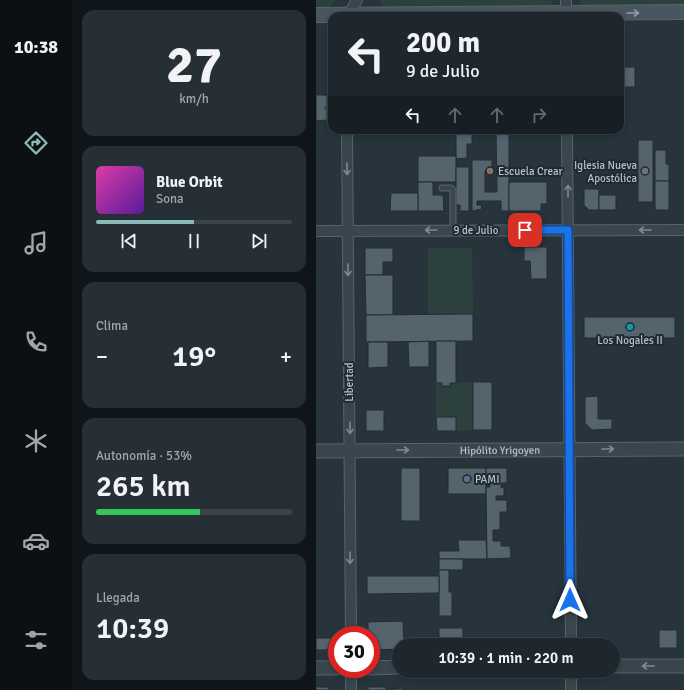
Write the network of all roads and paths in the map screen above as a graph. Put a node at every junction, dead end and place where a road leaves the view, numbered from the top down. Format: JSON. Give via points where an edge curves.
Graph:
{"nodes":[{"id":1,"x":357,"y":0,"type":"edge"},
{"id":2,"x":566,"y":10,"type":"edge"},
{"id":3,"x":350,"y":12,"type":"edge"},
{"id":4,"x":479,"y":12,"type":"edge"},
{"id":5,"x":684,"y":12,"type":"edge"},
{"id":6,"x":316,"y":15,"type":"edge"},
{"id":7,"x":328,"y":15,"type":"edge"},
{"id":8,"x":347,"y":134,"type":"edge"},
{"id":9,"x":567,"y":134,"type":"edge"},
{"id":10,"x":442,"y":188,"type":"dead end"},
{"id":11,"x":453,"y":230,"type":"junction"},
{"id":12,"x":568,"y":230,"type":"junction"},
{"id":13,"x":684,"y":230,"type":"edge"},
{"id":14,"x":316,"y":231,"type":"edge"},
{"id":15,"x":348,"y":231,"type":"junction"},
{"id":16,"x":684,"y":449,"type":"edge"},
{"id":17,"x":569,"y":450,"type":"junction"},
{"id":18,"x":316,"y":451,"type":"edge"},
{"id":19,"x":350,"y":451,"type":"junction"},
{"id":20,"x":351,"y":626,"type":"edge"},
{"id":21,"x":571,"y":638,"type":"edge"},
{"id":22,"x":620,"y":666,"type":"edge"},
{"id":23,"x":684,"y":666,"type":"edge"},
{"id":24,"x":316,"y":668,"type":"edge"},
{"id":25,"x":328,"y":668,"type":"edge"},
{"id":26,"x":380,"y":668,"type":"edge"},
{"id":27,"x":392,"y":668,"type":"edge"},
{"id":28,"x":351,"y":678,"type":"edge"},
{"id":29,"x":571,"y":678,"type":"edge"},
{"id":30,"x":351,"y":690,"type":"edge"},
{"id":31,"x":571,"y":690,"type":"edge"}],
"edges":[{"from":1,"to":3,"type":"street"},
{"from":2,"to":4,"type":"main road"},
{"from":2,"to":5,"type":"main road","one_way":true},
{"from":6,"to":7,"type":"main road"},
{"from":8,"to":15,"type":"street","name":"Libertad","one_way":true},
{"from":12,"to":9,"type":"street","one_way":true},
{"from":10,"to":11,"type":"lane","via":[[453,190]]},
{"from":11,"to":12,"type":"street","name":"9 de Julio"},
{"from":11,"to":15,"type":"street","name":"9 de Julio","one_way":true},
{"from":13,"to":12,"type":"street","name":"9 de Julio","one_way":true},
{"from":12,"to":17,"type":"street"},
{"from":14,"to":15,"type":"street","name":"9 de Julio"},
{"from":15,"to":19,"type":"street","name":"Libertad","one_way":true},
{"from":17,"to":16,"type":"street","name":"Hipólito Yrigoyen","one_way":true},
{"from":19,"to":17,"type":"street","name":"Hipólito Yrigoyen","one_way":true},
{"from":17,"to":21,"type":"street"},
{"from":18,"to":19,"type":"street","name":"Hipólito Yrigoyen"},
{"from":19,"to":20,"type":"street","name":"Libertad","one_way":true},
{"from":23,"to":22,"type":"street","one_way":true},
{"from":24,"to":25,"type":"street"},
{"from":26,"to":27,"type":"street"},
{"from":28,"to":30,"type":"street"},
{"from":29,"to":31,"type":"street"}]}
